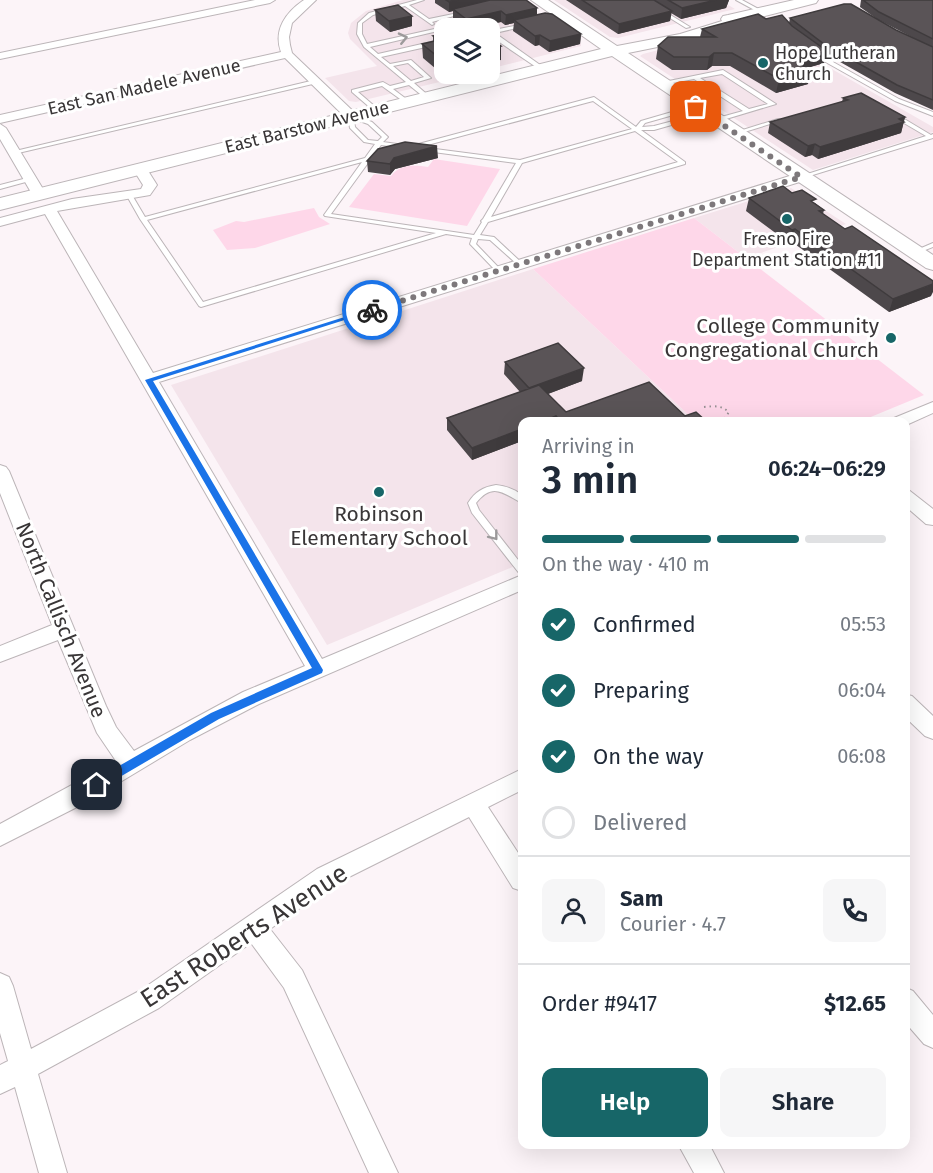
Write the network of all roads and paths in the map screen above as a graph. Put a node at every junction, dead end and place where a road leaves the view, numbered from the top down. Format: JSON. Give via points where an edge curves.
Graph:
{"nodes":[{"id":1,"x":270,"y":0,"type":"edge"},
{"id":2,"x":422,"y":0,"type":"edge"},
{"id":3,"x":538,"y":0,"type":"edge"},
{"id":4,"x":643,"y":0,"type":"edge"},
{"id":5,"x":740,"y":0,"type":"edge"},
{"id":6,"x":811,"y":0,"type":"edge"},
{"id":7,"x":301,"y":3,"type":"edge"},
{"id":8,"x":405,"y":4,"type":"junction"},
{"id":9,"x":474,"y":10,"type":"edge"},
{"id":10,"x":762,"y":12,"type":"junction"},
{"id":11,"x":744,"y":17,"type":"junction"},
{"id":12,"x":428,"y":21,"type":"junction"},
{"id":13,"x":526,"y":24,"type":"edge"},
{"id":14,"x":434,"y":26,"type":"edge"},
{"id":15,"x":688,"y":27,"type":"junction"},
{"id":16,"x":500,"y":30,"type":"edge"},
{"id":17,"x":434,"y":33,"type":"edge"},
{"id":18,"x":500,"y":40,"type":"edge"},
{"id":19,"x":434,"y":43,"type":"edge"},
{"id":20,"x":366,"y":46,"type":"junction"},
{"id":21,"x":614,"y":51,"type":"junction"},
{"id":22,"x":810,"y":51,"type":"edge"},
{"id":23,"x":287,"y":54,"type":"junction"},
{"id":24,"x":0,"y":56,"type":"edge"},
{"id":25,"x":377,"y":56,"type":"junction"},
{"id":26,"x":391,"y":65,"type":"junction"},
{"id":27,"x":542,"y":68,"type":"junction"},
{"id":28,"x":695,"y":77,"type":"junction"},
{"id":29,"x":315,"y":82,"type":"junction"},
{"id":30,"x":411,"y":83,"type":"junction"},
{"id":31,"x":662,"y":83,"type":"junction"},
{"id":32,"x":389,"y":88,"type":"junction"},
{"id":33,"x":427,"y":97,"type":"junction"},
{"id":34,"x":407,"y":102,"type":"junction"},
{"id":35,"x":376,"y":110,"type":"junction"},
{"id":36,"x":886,"y":110,"type":"edge"},
{"id":37,"x":748,"y":111,"type":"junction"},
{"id":38,"x":706,"y":114,"type":"junction"},
{"id":39,"x":933,"y":114,"type":"edge"},
{"id":40,"x":351,"y":116,"type":"junction"},
{"id":41,"x":0,"y":119,"type":"edge"},
{"id":42,"x":783,"y":119,"type":"edge"},
{"id":43,"x":0,"y":128,"type":"edge"},
{"id":44,"x":637,"y":129,"type":"junction"},
{"id":45,"x":736,"y":133,"type":"junction"},
{"id":46,"x":932,"y":137,"type":"edge"},
{"id":47,"x":379,"y":143,"type":"junction"},
{"id":48,"x":410,"y":148,"type":"junction"},
{"id":49,"x":14,"y":152,"type":"junction"},
{"id":50,"x":367,"y":159,"type":"junction"},
{"id":51,"x":520,"y":162,"type":"junction"},
{"id":52,"x":140,"y":169,"type":"junction"},
{"id":53,"x":801,"y":177,"type":"junction"},
{"id":54,"x":0,"y":187,"type":"edge"},
{"id":55,"x":40,"y":194,"type":"junction"},
{"id":56,"x":130,"y":196,"type":"junction"},
{"id":57,"x":0,"y":204,"type":"edge"},
{"id":58,"x":142,"y":219,"type":"junction"},
{"id":59,"x":484,"y":221,"type":"junction"},
{"id":60,"x":0,"y":222,"type":"edge"},
{"id":61,"x":447,"y":232,"type":"junction"},
{"id":62,"x":476,"y":237,"type":"junction"},
{"id":63,"x":929,"y":251,"type":"edge"},
{"id":64,"x":520,"y":264,"type":"junction"},
{"id":65,"x":500,"y":271,"type":"junction"},
{"id":66,"x":149,"y":380,"type":"junction"},
{"id":67,"x":704,"y":407,"type":"dead end"},
{"id":68,"x":933,"y":408,"type":"edge"},
{"id":69,"x":726,"y":417,"type":"edge"},
{"id":70,"x":910,"y":418,"type":"edge"},
{"id":71,"x":0,"y":471,"type":"edge"},
{"id":72,"x":518,"y":497,"type":"edge"},
{"id":73,"x":910,"y":500,"type":"edge"},
{"id":74,"x":7,"y":507,"type":"edge"},
{"id":75,"x":933,"y":519,"type":"edge"},
{"id":76,"x":518,"y":566,"type":"edge"},
{"id":77,"x":518,"y":584,"type":"edge"},
{"id":78,"x":64,"y":629,"type":"junction"},
{"id":79,"x":0,"y":654,"type":"edge"},
{"id":80,"x":318,"y":670,"type":"junction"},
{"id":81,"x":910,"y":708,"type":"edge"},
{"id":82,"x":933,"y":730,"type":"edge"},
{"id":83,"x":131,"y":764,"type":"junction"},
{"id":84,"x":518,"y":781,"type":"edge"},
{"id":85,"x":473,"y":804,"type":"junction"},
{"id":86,"x":0,"y":836,"type":"edge"},
{"id":87,"x":518,"y":874,"type":"edge"},
{"id":88,"x":254,"y":928,"type":"junction"},
{"id":89,"x":0,"y":986,"type":"edge"},
{"id":90,"x":910,"y":1007,"type":"edge"},
{"id":91,"x":933,"y":1035,"type":"edge"},
{"id":92,"x":12,"y":1074,"type":"edge"},
{"id":93,"x":695,"y":1149,"type":"edge"},
{"id":94,"x":53,"y":1173,"type":"edge"},
{"id":95,"x":384,"y":1173,"type":"edge"},
{"id":96,"x":710,"y":1173,"type":"edge"}],
"edges":[{"from":1,"to":24,"type":"street"},
{"from":2,"to":8,"type":"lane"},
{"from":3,"to":21,"type":"main road","via":[[555,17]]},
{"from":4,"to":15,"type":"lane"},
{"from":5,"to":10,"type":"lane"},
{"from":6,"to":10,"type":"main road","name":"East Barstow Avenue"},
{"from":7,"to":23,"type":"street","via":[[284,28]]},
{"from":8,"to":12,"type":"lane"},
{"from":8,"to":20,"type":"lane","via":[[371,14],[360,23],[358,33]]},
{"from":9,"to":12,"type":"lane"},
{"from":10,"to":11,"type":"main road","name":"East Barstow Avenue"},
{"from":11,"to":15,"type":"main road","name":"East Barstow Avenue"},
{"from":11,"to":21,"type":"main road","name":"East Barstow Avenue","via":[[718,28]]},
{"from":12,"to":14,"type":"lane"},
{"from":13,"to":16,"type":"lane"},
{"from":15,"to":21,"type":"main road","name":"East Barstow Avenue","via":[[626,43]]},
{"from":20,"to":17,"type":"lane","one_way":true},
{"from":18,"to":27,"type":"lane"},
{"from":19,"to":25,"type":"lane"},
{"from":20,"to":25,"type":"lane"},
{"from":21,"to":27,"type":"main road","name":"East Barstow Avenue"},
{"from":21,"to":31,"type":"main road"},
{"from":22,"to":39,"type":"lane","via":[[897,100]]},
{"from":23,"to":29,"type":"street"},
{"from":23,"to":41,"type":"street","name":"East San Madele Avenue"},
{"from":25,"to":26,"type":"lane"},
{"from":26,"to":30,"type":"lane"},
{"from":26,"to":30,"type":"lane","via":[[409,61],[428,78]]},
{"from":27,"to":33,"type":"main road","name":"East Barstow Avenue"},
{"from":28,"to":31,"type":"lane"},
{"from":28,"to":37,"type":"lane"},
{"from":28,"to":37,"type":"lane","via":[[723,72],[773,104]]},
{"from":29,"to":40,"type":"street"},
{"from":29,"to":49,"type":"lane"},
{"from":30,"to":32,"type":"lane"},
{"from":30,"to":33,"type":"lane"},
{"from":31,"to":38,"type":"main road"},
{"from":32,"to":34,"type":"lane"},
{"from":32,"to":35,"type":"lane","via":[[383,84],[354,91]]},
{"from":33,"to":34,"type":"main road","name":"East Barstow Avenue"},
{"from":34,"to":35,"type":"main road","name":"East Barstow Avenue"},
{"from":35,"to":40,"type":"main road","name":"East Barstow Avenue"},
{"from":36,"to":46,"type":"lane"},
{"from":37,"to":38,"type":"lane"},
{"from":38,"to":44,"type":"lane"},
{"from":38,"to":44,"type":"lane","via":[[643,122]]},
{"from":38,"to":45,"type":"main road"},
{"from":40,"to":47,"type":"lane","via":[[352,127],[366,141]]},
{"from":40,"to":47,"type":"lane","via":[[370,123],[385,137]]},
{"from":40,"to":52,"type":"main road","name":"East Barstow Avenue"},
{"from":42,"to":45,"type":"lane"},
{"from":43,"to":49,"type":"street"},
{"from":44,"to":48,"type":"lane","via":[[594,99]]},
{"from":44,"to":51,"type":"lane"},
{"from":44,"to":59,"type":"lane","via":[[683,163]]},
{"from":45,"to":53,"type":"main road"},
{"from":46,"to":53,"type":"lane"},
{"from":47,"to":48,"type":"lane"},
{"from":47,"to":50,"type":"lane"},
{"from":48,"to":51,"type":"lane"},
{"from":49,"to":55,"type":"street"},
{"from":50,"to":58,"type":"lane"},
{"from":50,"to":61,"type":"lane","via":[[327,215]]},
{"from":51,"to":59,"type":"lane"},
{"from":52,"to":55,"type":"main road","name":"East Barstow Avenue"},
{"from":52,"to":56,"type":"street","via":[[150,185],[145,192]]},
{"from":53,"to":63,"type":"main road"},
{"from":53,"to":64,"type":"street"},
{"from":54,"to":55,"type":"lane"},
{"from":55,"to":56,"type":"street","via":[[82,201]]},
{"from":55,"to":57,"type":"main road","name":"East Barstow Avenue"},
{"from":55,"to":60,"type":"street"},
{"from":55,"to":66,"type":"street"},
{"from":56,"to":58,"type":"lane"},
{"from":58,"to":61,"type":"lane","via":[[201,304]]},
{"from":59,"to":62,"type":"lane"},
{"from":61,"to":62,"type":"lane"},
{"from":62,"to":64,"type":"lane","via":[[492,238]]},
{"from":62,"to":65,"type":"lane","via":[[472,244]]},
{"from":64,"to":65,"type":"street"},
{"from":65,"to":66,"type":"street"},
{"from":66,"to":80,"type":"street"},
{"from":67,"to":69,"type":"path","via":[[719,405],[729,412]]},
{"from":68,"to":70,"type":"street"},
{"from":71,"to":74,"type":"street","name":"North Callisch Avenue"},
{"from":72,"to":76,"type":"lane","one_way":true,"via":[[508,489],[497,488],[484,490],[472,503]]},
{"from":73,"to":75,"type":"street"},
{"from":74,"to":78,"type":"street","name":"North Callisch Avenue"},
{"from":77,"to":80,"type":"street"},
{"from":78,"to":79,"type":"street"},
{"from":78,"to":83,"type":"street","name":"North Callisch Avenue","via":[[108,733]]},
{"from":80,"to":83,"type":"street","via":[[215,716]]},
{"from":81,"to":82,"type":"street"},
{"from":83,"to":86,"type":"street"},
{"from":84,"to":85,"type":"street","name":"East Roberts Avenue"},
{"from":85,"to":87,"type":"street"},
{"from":85,"to":88,"type":"street","name":"East Roberts Avenue","via":[[325,877]]},
{"from":88,"to":92,"type":"street","name":"East Roberts Avenue","via":[[150,999]]},
{"from":88,"to":95,"type":"street","via":[[293,979]]},
{"from":89,"to":92,"type":"street"},
{"from":90,"to":91,"type":"street"},
{"from":92,"to":94,"type":"street"},
{"from":93,"to":96,"type":"street"}]}
